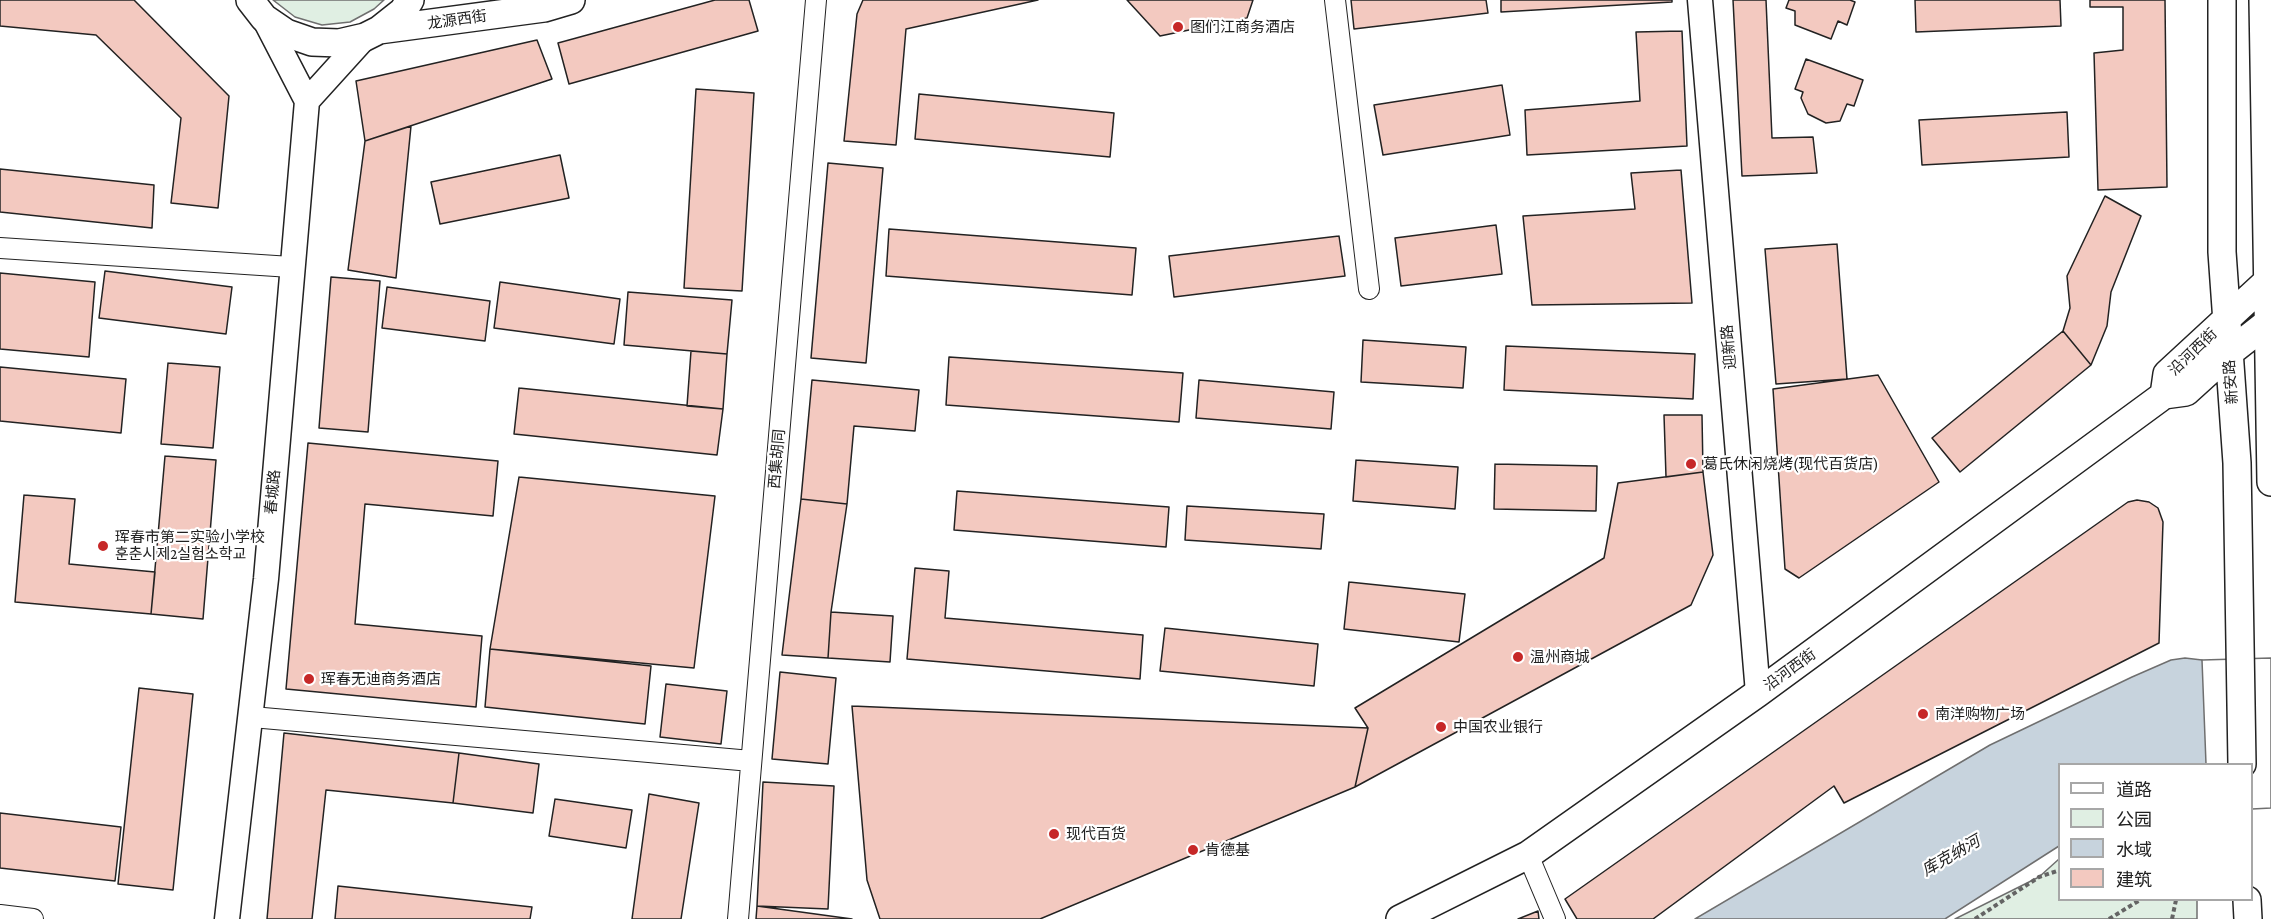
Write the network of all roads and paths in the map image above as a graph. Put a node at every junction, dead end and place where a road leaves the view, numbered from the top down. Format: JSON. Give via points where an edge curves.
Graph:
{"nodes":[{"id":1,"x":410,"y":0,"type":"edge"},
{"id":2,"x":571,"y":0,"type":"edge"},
{"id":3,"x":816,"y":0,"type":"edge"},
{"id":4,"x":1335,"y":0,"type":"edge"},
{"id":5,"x":1700,"y":0,"type":"edge"},
{"id":6,"x":2222,"y":0,"type":"edge"},
{"id":7,"x":2263,"y":0,"type":"edge"},
{"id":8,"x":257,"y":9,"type":"edge"},
{"id":9,"x":372,"y":34,"type":"junction"},
{"id":10,"x":307,"y":101,"type":"junction"},
{"id":11,"x":0,"y":248,"type":"edge"},
{"id":12,"x":291,"y":267,"type":"junction"},
{"id":13,"x":2270,"y":277,"type":"edge"},
{"id":14,"x":1369,"y":289,"type":"dead end"},
{"id":15,"x":2227,"y":320,"type":"junction"},
{"id":16,"x":2270,"y":322,"type":"edge"},
{"id":17,"x":2229,"y":353,"type":"junction"},
{"id":18,"x":2164,"y":395,"type":"junction"},
{"id":19,"x":2271,"y":482,"type":"edge"},
{"id":20,"x":1758,"y":693,"type":"junction"},
{"id":21,"x":252,"y":717,"type":"junction"},
{"id":22,"x":751,"y":761,"type":"junction"},
{"id":23,"x":2242,"y":763,"type":"edge"},
{"id":24,"x":1528,"y":855,"type":"junction"},
{"id":25,"x":2058,"y":871,"type":"edge"},
{"id":26,"x":2138,"y":901,"type":"edge"},
{"id":27,"x":2176,"y":901,"type":"edge"},
{"id":28,"x":2247,"y":901,"type":"edge"},
{"id":29,"x":0,"y":915,"type":"edge"},
{"id":30,"x":33,"y":919,"type":"edge"},
{"id":31,"x":227,"y":919,"type":"edge"},
{"id":32,"x":738,"y":919,"type":"edge"},
{"id":33,"x":1400,"y":919,"type":"edge"},
{"id":34,"x":1555,"y":919,"type":"edge"},
{"id":35,"x":1975,"y":919,"type":"edge"},
{"id":36,"x":2109,"y":919,"type":"edge"},
{"id":37,"x":2172,"y":919,"type":"edge"},
{"id":38,"x":2248,"y":919,"type":"edge"}],
"edges":[{"from":1,"to":9,"type":"main road","via":[[403,11]]},
{"from":2,"to":9,"type":"main road","name":"龙源西街","via":[[544,8]]},
{"from":3,"to":22,"type":"street","name":"西集胡同"},
{"from":4,"to":14,"type":"street"},
{"from":5,"to":20,"type":"street","name":"迎新路"},
{"from":6,"to":15,"type":"main road","name":"新安路","via":[[2222,252]]},
{"from":7,"to":13,"type":"main road"},
{"from":8,"to":9,"type":"main road","name":"龙源西街","via":[[286,33],[312,42],[339,43]]},
{"from":8,"to":10,"type":"street"},
{"from":9,"to":10,"type":"street"},
{"from":10,"to":12,"type":"street","name":"春城路"},
{"from":11,"to":12,"type":"street"},
{"from":12,"to":21,"type":"street","name":"春城路"},
{"from":13,"to":15,"type":"main road"},
{"from":13,"to":16,"type":"main road"},
{"from":15,"to":16,"type":"street","name":"沿河西街"},
{"from":15,"to":17,"type":"main road","name":"新安路"},
{"from":15,"to":18,"type":"main road","name":"沿河西街","via":[[2167,374]]},
{"from":16,"to":17,"type":"main road","name":"沿河西街"},
{"from":16,"to":19,"type":"main road"},
{"from":17,"to":18,"type":"main road","name":"沿河西街","via":[[2186,392]]},
{"from":17,"to":23,"type":"main road","name":"新安路","via":[[2237,463]]},
{"from":18,"to":20,"type":"main road","name":"沿河西街"},
{"from":20,"to":24,"type":"main road","name":"沿河西街"},
{"from":21,"to":22,"type":"street"},
{"from":21,"to":31,"type":"street","name":"春城路"},
{"from":22,"to":32,"type":"street","name":"西集胡同"},
{"from":24,"to":33,"type":"main road","name":"沿河西街"},
{"from":24,"to":34,"type":"street"},
{"from":25,"to":35,"type":"path","via":[[2039,877]]},
{"from":26,"to":36,"type":"path"},
{"from":27,"to":37,"type":"path"},
{"from":28,"to":38,"type":"main road"},
{"from":29,"to":30,"type":"street"}]}
